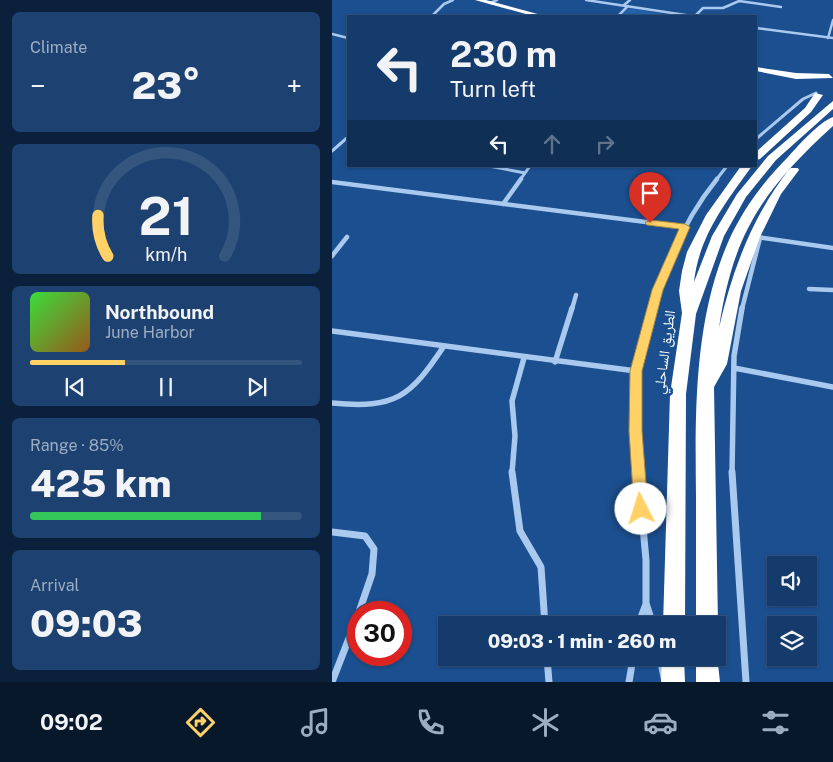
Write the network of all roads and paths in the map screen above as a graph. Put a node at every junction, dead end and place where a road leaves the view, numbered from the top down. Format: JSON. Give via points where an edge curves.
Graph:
{"nodes":[{"id":1,"x":453,"y":0,"type":"edge"},
{"id":2,"x":478,"y":0,"type":"edge"},
{"id":3,"x":586,"y":0,"type":"edge"},
{"id":4,"x":630,"y":0,"type":"edge"},
{"id":5,"x":493,"y":2,"type":"edge"},
{"id":6,"x":624,"y":5,"type":"junction"},
{"id":7,"x":628,"y":6,"type":"junction"},
{"id":8,"x":781,"y":7,"type":"dead end"},
{"id":9,"x":433,"y":15,"type":"edge"},
{"id":10,"x":538,"y":15,"type":"edge"},
{"id":11,"x":619,"y":15,"type":"edge"},
{"id":12,"x":687,"y":15,"type":"edge"},
{"id":13,"x":695,"y":15,"type":"edge"},
{"id":14,"x":832,"y":20,"type":"edge"},
{"id":15,"x":757,"y":28,"type":"edge"},
{"id":16,"x":332,"y":34,"type":"edge"},
{"id":17,"x":347,"y":38,"type":"edge"},
{"id":18,"x":828,"y":38,"type":"junction"},
{"id":19,"x":832,"y":38,"type":"edge"},
{"id":20,"x":757,"y":70,"type":"edge"},
{"id":21,"x":757,"y":70,"type":"edge"},
{"id":22,"x":831,"y":77,"type":"edge"},
{"id":23,"x":811,"y":91,"type":"junction"},
{"id":24,"x":832,"y":103,"type":"edge"},
{"id":25,"x":832,"y":120,"type":"edge"},
{"id":26,"x":832,"y":132,"type":"edge"},
{"id":27,"x":347,"y":138,"type":"edge"},
{"id":28,"x":757,"y":138,"type":"edge"},
{"id":29,"x":332,"y":151,"type":"edge"},
{"id":30,"x":757,"y":156,"type":"edge"},
{"id":31,"x":495,"y":167,"type":"edge"},
{"id":32,"x":529,"y":167,"type":"edge"},
{"id":33,"x":726,"y":167,"type":"edge"},
{"id":34,"x":746,"y":167,"type":"edge"},
{"id":35,"x":525,"y":172,"type":"junction"},
{"id":36,"x":332,"y":182,"type":"edge"},
{"id":37,"x":503,"y":204,"type":"junction"},
{"id":38,"x":685,"y":227,"type":"junction"},
{"id":39,"x":745,"y":231,"type":"junction"},
{"id":40,"x":347,"y":237,"type":"dead end"},
{"id":41,"x":832,"y":248,"type":"edge"},
{"id":42,"x":332,"y":256,"type":"edge"},
{"id":43,"x":809,"y":289,"type":"dead end"},
{"id":44,"x":832,"y":290,"type":"edge"},
{"id":45,"x":576,"y":295,"type":"dead end"},
{"id":46,"x":689,"y":314,"type":"junction"},
{"id":47,"x":332,"y":331,"type":"edge"},
{"id":48,"x":444,"y":346,"type":"junction"},
{"id":49,"x":524,"y":358,"type":"junction"},
{"id":50,"x":555,"y":362,"type":"junction"},
{"id":51,"x":734,"y":368,"type":"junction"},
{"id":52,"x":636,"y":371,"type":"junction"},
{"id":53,"x":832,"y":387,"type":"edge"},
{"id":54,"x":332,"y":403,"type":"edge"},
{"id":55,"x":332,"y":532,"type":"edge"},
{"id":56,"x":363,"y":601,"type":"edge"},
{"id":57,"x":646,"y":604,"type":"junction"},
{"id":58,"x":544,"y":616,"type":"edge"},
{"id":59,"x":641,"y":616,"type":"edge"},
{"id":60,"x":650,"y":616,"type":"edge"},
{"id":61,"x":674,"y":616,"type":"edge"},
{"id":62,"x":707,"y":616,"type":"edge"},
{"id":63,"x":347,"y":644,"type":"edge"},
{"id":64,"x":548,"y":666,"type":"edge"},
{"id":65,"x":632,"y":666,"type":"edge"},
{"id":66,"x":662,"y":666,"type":"edge"},
{"id":67,"x":673,"y":666,"type":"edge"},
{"id":68,"x":707,"y":666,"type":"edge"},
{"id":69,"x":332,"y":682,"type":"edge"},
{"id":70,"x":549,"y":682,"type":"edge"},
{"id":71,"x":630,"y":682,"type":"edge"},
{"id":72,"x":665,"y":682,"type":"edge"},
{"id":73,"x":673,"y":682,"type":"edge"},
{"id":74,"x":708,"y":682,"type":"edge"},
{"id":75,"x":746,"y":682,"type":"edge"}],
"edges":[{"from":1,"to":9,"type":"street"},
{"from":2,"to":5,"type":"highway"},
{"from":3,"to":6,"type":"street"},
{"from":4,"to":6,"type":"street"},
{"from":5,"to":10,"type":"highway"},
{"from":6,"to":7,"type":"street"},
{"from":7,"to":11,"type":"street"},
{"from":7,"to":12,"type":"street"},
{"from":8,"to":13,"type":"street","via":[[736,1],[722,8],[703,8]]},
{"from":14,"to":18,"type":"street"},
{"from":15,"to":18,"type":"street"},
{"from":16,"to":17,"type":"street"},
{"from":18,"to":19,"type":"street"},
{"from":20,"to":22,"type":"highway"},
{"from":21,"to":23,"type":"highway"},
{"from":22,"to":23,"type":"highway","via":[[815,84]]},
{"from":23,"to":24,"type":"highway"},
{"from":23,"to":28,"type":"street"},
{"from":23,"to":30,"type":"highway","via":[[808,110]]},
{"from":24,"to":39,"type":"highway","name":"الطريق الساحلي","via":[[772,158],[746,190]]},
{"from":25,"to":39,"type":"highway","name":"الطريق الساحلي","via":[[772,180]]},
{"from":26,"to":39,"type":"highway","via":[[810,153]]},
{"from":27,"to":29,"type":"street"},
{"from":31,"to":35,"type":"street"},
{"from":32,"to":35,"type":"street"},
{"from":33,"to":38,"type":"street"},
{"from":34,"to":46,"type":"highway","via":[[714,212],[692,259],[686,283]]},
{"from":35,"to":37,"type":"street"},
{"from":36,"to":37,"type":"street"},
{"from":37,"to":38,"type":"street"},
{"from":38,"to":52,"type":"street","via":[[658,290]]},
{"from":39,"to":41,"type":"street"},
{"from":39,"to":46,"type":"highway","name":"الطريق الساحلي","via":[[701,278]]},
{"from":39,"to":51,"type":"street","via":[[742,303]]},
{"from":39,"to":62,"type":"highway","name":"الطريق الساحلي","via":[[722,281],[704,390]]},
{"from":40,"to":42,"type":"street"},
{"from":43,"to":44,"type":"street"},
{"from":45,"to":50,"type":"street"},
{"from":46,"to":61,"type":"highway","name":"الطريق الساحلي","via":[[678,394]]},
{"from":47,"to":48,"type":"street"},
{"from":48,"to":49,"type":"street"},
{"from":48,"to":54,"type":"street","via":[[415,387],[404,394],[374,404]]},
{"from":49,"to":50,"type":"street"},
{"from":49,"to":58,"type":"street","via":[[512,402],[515,436],[512,477],[520,531],[541,567]]},
{"from":50,"to":52,"type":"street"},
{"from":51,"to":53,"type":"street"},
{"from":51,"to":75,"type":"street","via":[[731,439],[734,519]]},
{"from":52,"to":57,"type":"street","via":[[635,431],[646,560]]},
{"from":55,"to":56,"type":"street","via":[[365,536],[374,549],[372,574]]},
{"from":57,"to":59,"type":"street"},
{"from":57,"to":60,"type":"street"},
{"from":63,"to":69,"type":"street"},
{"from":64,"to":70,"type":"street"},
{"from":65,"to":71,"type":"street"},
{"from":66,"to":72,"type":"street"},
{"from":67,"to":73,"type":"highway"},
{"from":68,"to":74,"type":"highway"}]}
